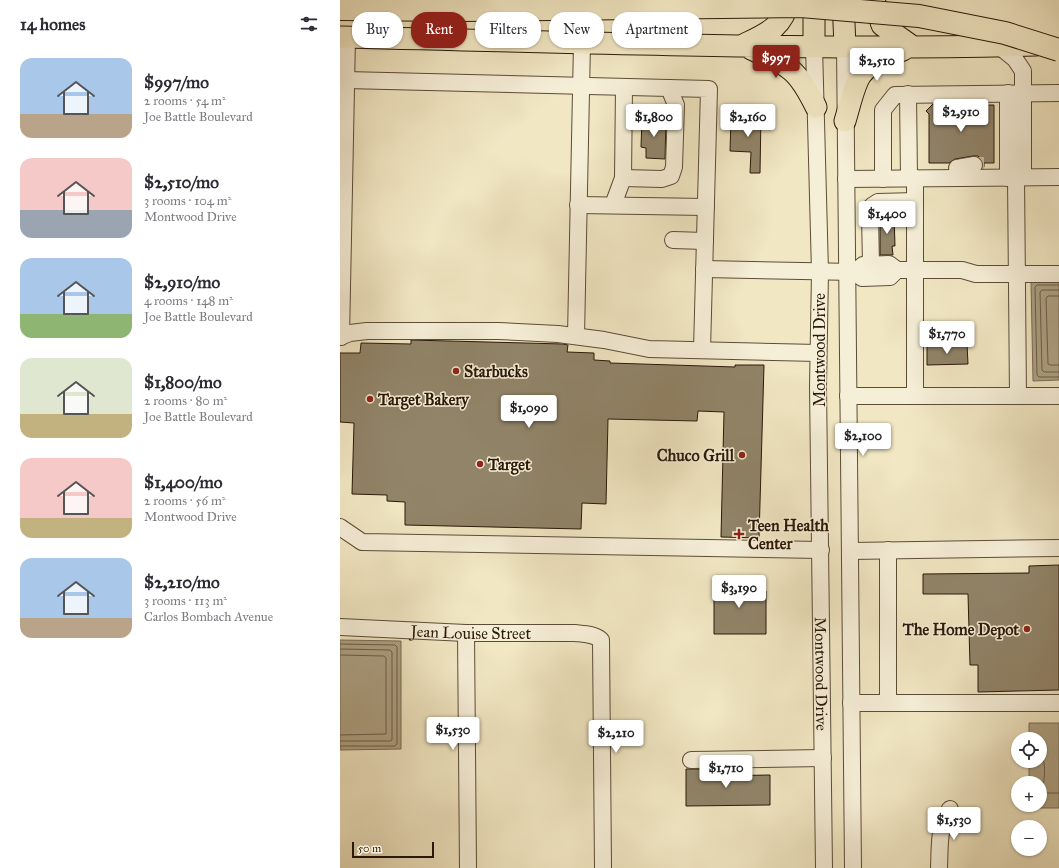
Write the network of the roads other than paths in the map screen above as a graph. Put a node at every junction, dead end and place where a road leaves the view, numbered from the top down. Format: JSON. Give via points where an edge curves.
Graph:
{"nodes":[{"id":1,"x":789,"y":0,"type":"edge"},
{"id":2,"x":814,"y":0,"type":"edge"},
{"id":3,"x":843,"y":0,"type":"edge"},
{"id":4,"x":874,"y":0,"type":"edge"},
{"id":5,"x":340,"y":9,"type":"edge"},
{"id":6,"x":344,"y":37,"type":"edge"},
{"id":7,"x":549,"y":42,"type":"edge"},
{"id":8,"x":604,"y":43,"type":"edge"},
{"id":9,"x":1059,"y":44,"type":"edge"},
{"id":10,"x":743,"y":46,"type":"junction"},
{"id":11,"x":814,"y":46,"type":"junction"},
{"id":12,"x":845,"y":46,"type":"junction"},
{"id":13,"x":999,"y":46,"type":"junction"},
{"id":14,"x":913,"y":47,"type":"junction"},
{"id":15,"x":582,"y":48,"type":"edge"},
{"id":16,"x":1059,"y":50,"type":"edge"},
{"id":17,"x":346,"y":80,"type":"junction"},
{"id":18,"x":581,"y":86,"type":"junction"},
{"id":19,"x":624,"y":87,"type":"junction"},
{"id":20,"x":670,"y":88,"type":"junction"},
{"id":21,"x":1016,"y":93,"type":"junction"},
{"id":22,"x":1059,"y":93,"type":"edge"},
{"id":23,"x":908,"y":94,"type":"junction"},
{"id":24,"x":816,"y":107,"type":"junction"},
{"id":25,"x":845,"y":121,"type":"junction"},
{"id":26,"x":342,"y":162,"type":"edge"},
{"id":27,"x":1001,"y":171,"type":"junction"},
{"id":28,"x":911,"y":175,"type":"junction"},
{"id":29,"x":1059,"y":177,"type":"edge"},
{"id":30,"x":623,"y":178,"type":"junction"},
{"id":31,"x":846,"y":179,"type":"junction"},
{"id":32,"x":883,"y":179,"type":"junction"},
{"id":33,"x":915,"y":201,"type":"junction"},
{"id":34,"x":342,"y":202,"type":"edge"},
{"id":35,"x":578,"y":205,"type":"junction"},
{"id":36,"x":613,"y":205,"type":"junction"},
{"id":37,"x":706,"y":207,"type":"junction"},
{"id":38,"x":673,"y":240,"type":"dead end"},
{"id":39,"x":705,"y":241,"type":"junction"},
{"id":40,"x":871,"y":264,"type":"junction"},
{"id":41,"x":704,"y":269,"type":"junction"},
{"id":42,"x":898,"y":270,"type":"junction"},
{"id":43,"x":915,"y":270,"type":"junction"},
{"id":44,"x":820,"y":272,"type":"junction"},
{"id":45,"x":851,"y":272,"type":"junction"},
{"id":46,"x":1017,"y":274,"type":"junction"},
{"id":47,"x":1059,"y":274,"type":"edge"},
{"id":48,"x":576,"y":336,"type":"junction"},
{"id":49,"x":341,"y":337,"type":"edge"},
{"id":50,"x":702,"y":350,"type":"junction"},
{"id":51,"x":818,"y":353,"type":"junction"},
{"id":52,"x":848,"y":396,"type":"junction"},
{"id":53,"x":915,"y":396,"type":"junction"},
{"id":54,"x":1018,"y":396,"type":"junction"},
{"id":55,"x":1059,"y":396,"type":"edge"},
{"id":56,"x":340,"y":527,"type":"edge"},
{"id":57,"x":1059,"y":548,"type":"edge"},
{"id":58,"x":821,"y":550,"type":"junction"},
{"id":59,"x":888,"y":550,"type":"junction"},
{"id":60,"x":850,"y":551,"type":"junction"},
{"id":61,"x":340,"y":627,"type":"edge"},
{"id":62,"x":466,"y":633,"type":"junction"},
{"id":63,"x":851,"y":704,"type":"junction"},
{"id":64,"x":888,"y":704,"type":"junction"},
{"id":65,"x":1059,"y":704,"type":"edge"},
{"id":66,"x":823,"y":758,"type":"junction"},
{"id":67,"x":691,"y":760,"type":"dead end"},
{"id":68,"x":950,"y":809,"type":"dead end"},
{"id":69,"x":468,"y":868,"type":"edge"},
{"id":70,"x":603,"y":868,"type":"edge"},
{"id":71,"x":824,"y":868,"type":"edge"},
{"id":72,"x":853,"y":868,"type":"edge"},
{"id":73,"x":939,"y":868,"type":"edge"}],
"edges":[{"from":1,"to":10,"type":"main road","via":[[777,26]]},
{"from":2,"to":11,"type":"main road","name":"Montwood Drive"},
{"from":3,"to":12,"type":"main road","name":"Montwood Drive"},
{"from":4,"to":14,"type":"main road","via":[[882,25]]},
{"from":5,"to":16,"type":"highway","bridge":true,"via":[[801,6],[919,16],[1005,33]]},
{"from":6,"to":7,"type":"main road"},
{"from":6,"to":17,"type":"street"},
{"from":8,"to":10,"type":"main road"},
{"from":9,"to":13,"type":"main road"},
{"from":10,"to":11,"type":"main road"},
{"from":10,"to":24,"type":"main road","via":[[784,64],[796,73]]},
{"from":11,"to":12,"type":"main road"},
{"from":11,"to":24,"type":"street","name":"Montwood Drive"},
{"from":12,"to":14,"type":"main road"},
{"from":12,"to":25,"type":"street","name":"Montwood Drive"},
{"from":13,"to":14,"type":"main road"},
{"from":13,"to":21,"type":"street","via":[[1015,59],[1022,71]]},
{"from":14,"to":25,"type":"main road","via":[[887,56],[866,70],[858,79]]},
{"from":15,"to":18,"type":"street"},
{"from":17,"to":18,"type":"street"},
{"from":17,"to":26,"type":"street"},
{"from":18,"to":19,"type":"street"},
{"from":18,"to":35,"type":"street"},
{"from":19,"to":20,"type":"street"},
{"from":19,"to":30,"type":"street"},
{"from":20,"to":30,"type":"street","via":[[676,105],[674,167],[671,176],[662,179]]},
{"from":20,"to":37,"type":"street","via":[[709,89]]},
{"from":21,"to":22,"type":"street"},
{"from":21,"to":23,"type":"street"},
{"from":21,"to":27,"type":"street"},
{"from":23,"to":28,"type":"street"},
{"from":23,"to":32,"type":"street","via":[[895,95],[883,110]]},
{"from":24,"to":44,"type":"street","name":"Montwood Drive"},
{"from":25,"to":31,"type":"street","name":"Montwood Drive"},
{"from":26,"to":34,"type":"street"},
{"from":27,"to":28,"type":"street"},
{"from":27,"to":28,"type":"street","via":[[957,168]]},
{"from":27,"to":29,"type":"street"},
{"from":27,"to":46,"type":"street"},
{"from":28,"to":32,"type":"street"},
{"from":28,"to":33,"type":"street"},
{"from":30,"to":36,"type":"street"},
{"from":31,"to":32,"type":"street"},
{"from":31,"to":45,"type":"street","name":"Montwood Drive"},
{"from":33,"to":40,"type":"street","via":[[878,202],[872,206]]},
{"from":33,"to":43,"type":"street"},
{"from":34,"to":49,"type":"street"},
{"from":35,"to":36,"type":"street"},
{"from":35,"to":48,"type":"street"},
{"from":36,"to":37,"type":"street"},
{"from":37,"to":39,"type":"street"},
{"from":38,"to":39,"type":"street"},
{"from":39,"to":41,"type":"street"},
{"from":40,"to":42,"type":"street","via":[[889,264]]},
{"from":40,"to":45,"type":"street","via":[[863,265]]},
{"from":41,"to":44,"type":"street"},
{"from":41,"to":50,"type":"street"},
{"from":42,"to":43,"type":"street"},
{"from":42,"to":45,"type":"street","via":[[890,277],[862,278]]},
{"from":43,"to":46,"type":"street"},
{"from":43,"to":53,"type":"street"},
{"from":44,"to":45,"type":"street"},
{"from":44,"to":51,"type":"street","name":"Montwood Drive"},
{"from":45,"to":52,"type":"street","name":"Montwood Drive"},
{"from":46,"to":47,"type":"street"},
{"from":46,"to":54,"type":"street"},
{"from":48,"to":49,"type":"street","via":[[498,331],[367,331]]},
{"from":48,"to":50,"type":"street","via":[[649,349]]},
{"from":50,"to":51,"type":"street"},
{"from":51,"to":58,"type":"street","name":"Montwood Drive"},
{"from":52,"to":53,"type":"street"},
{"from":52,"to":60,"type":"street","name":"Montwood Drive"},
{"from":53,"to":54,"type":"street"},
{"from":54,"to":55,"type":"street"},
{"from":56,"to":58,"type":"street","via":[[362,542]]},
{"from":57,"to":59,"type":"street"},
{"from":58,"to":66,"type":"street","name":"Montwood Drive"},
{"from":59,"to":60,"type":"street"},
{"from":59,"to":64,"type":"street"},
{"from":60,"to":63,"type":"street","name":"Montwood Drive"},
{"from":61,"to":62,"type":"street","name":"Jean Louise Street"},
{"from":62,"to":69,"type":"street"},
{"from":62,"to":70,"type":"street","name":"Jean Louise Street","via":[[575,633],[601,640]]},
{"from":63,"to":64,"type":"street"},
{"from":63,"to":72,"type":"street","name":"Montwood Drive"},
{"from":64,"to":65,"type":"street"},
{"from":66,"to":67,"type":"street"},
{"from":66,"to":71,"type":"street","name":"Montwood Drive"},
{"from":68,"to":73,"type":"street","via":[[942,825]]}]}
